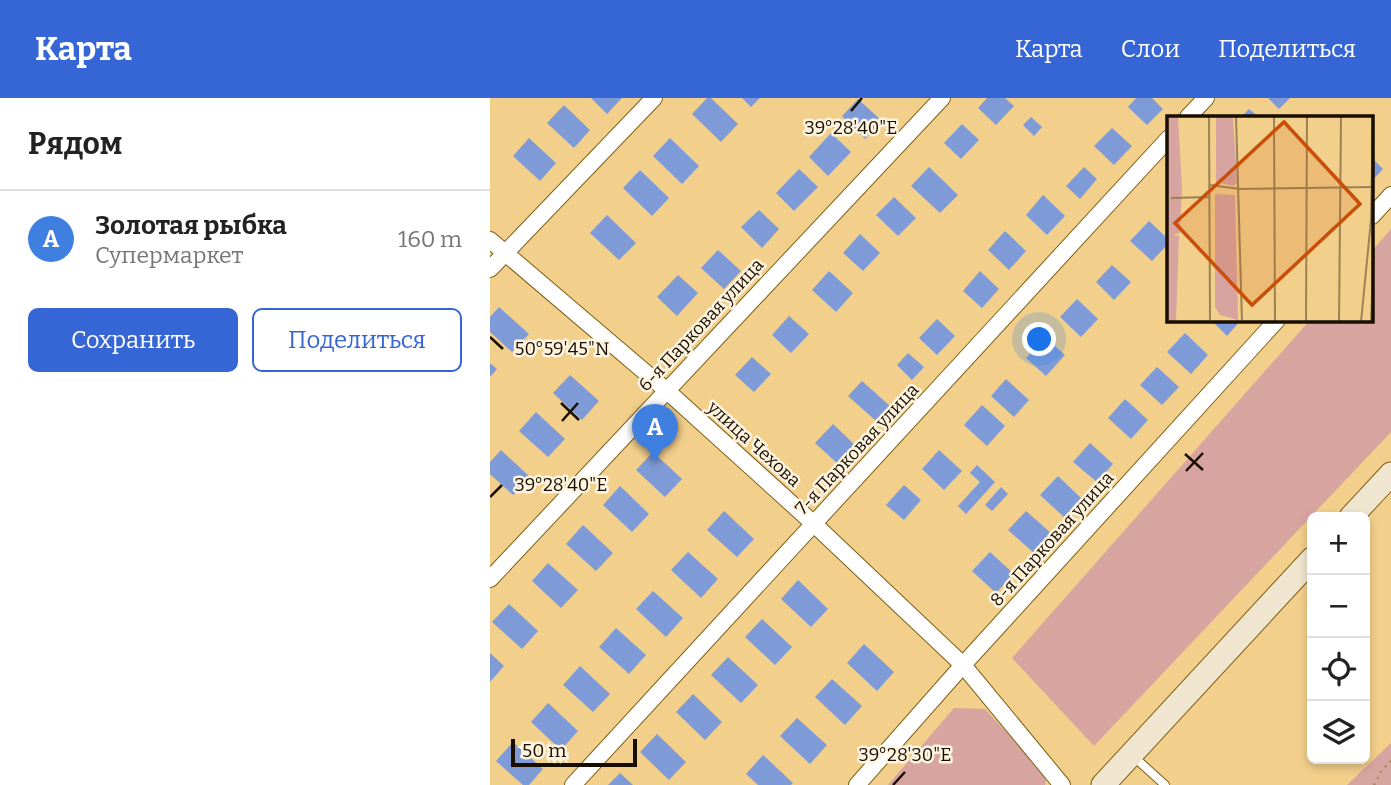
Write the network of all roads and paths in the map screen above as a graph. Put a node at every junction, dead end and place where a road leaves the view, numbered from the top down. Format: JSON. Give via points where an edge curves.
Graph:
{"nodes":[{"id":1,"x":654,"y":98,"type":"edge"},
{"id":2,"x":942,"y":98,"type":"edge"},
{"id":3,"x":1206,"y":98,"type":"edge"},
{"id":4,"x":1189,"y":116,"type":"edge"},
{"id":5,"x":1167,"y":140,"type":"edge"},
{"id":6,"x":1391,"y":195,"type":"edge"},
{"id":7,"x":1374,"y":214,"type":"edge"},
{"id":8,"x":490,"y":240,"type":"edge"},
{"id":9,"x":505,"y":253,"type":"junction"},
{"id":10,"x":490,"y":269,"type":"edge"},
{"id":11,"x":1275,"y":322,"type":"edge"},
{"id":12,"x":666,"y":390,"type":"junction"},
{"id":13,"x":1391,"y":474,"type":"edge"},
{"id":14,"x":1356,"y":512,"type":"edge"},
{"id":15,"x":814,"y":524,"type":"junction"},
{"id":16,"x":1307,"y":564,"type":"edge"},
{"id":17,"x":490,"y":579,"type":"edge"},
{"id":18,"x":963,"y":665,"type":"junction"},
{"id":19,"x":1131,"y":754,"type":"junction"},
{"id":20,"x":1391,"y":761,"type":"edge"},
{"id":21,"x":573,"y":785,"type":"edge"},
{"id":22,"x":857,"y":785,"type":"edge"},
{"id":23,"x":1062,"y":785,"type":"edge"},
{"id":24,"x":1103,"y":785,"type":"edge"},
{"id":25,"x":1165,"y":785,"type":"edge"},
{"id":26,"x":1374,"y":785,"type":"edge"}],
"edges":[{"from":1,"to":9,"type":"street"},
{"from":2,"to":12,"type":"street","name":"6-я Парковая улица"},
{"from":3,"to":4,"type":"street"},
{"from":5,"to":15,"type":"street","name":"7-я Парковая улица"},
{"from":6,"to":7,"type":"street"},
{"from":8,"to":9,"type":"street","name":"улица Чехова"},
{"from":9,"to":10,"type":"street"},
{"from":9,"to":12,"type":"street","name":"улица Чехова"},
{"from":11,"to":18,"type":"street","name":"8-я Парковая улица"},
{"from":12,"to":15,"type":"street","name":"улица Чехова"},
{"from":12,"to":17,"type":"street","name":"6-я Парковая улица"},
{"from":13,"to":14,"type":"main road"},
{"from":15,"to":18,"type":"street","name":"улица Чехова"},
{"from":15,"to":21,"type":"street","name":"7-я Парковая улица"},
{"from":16,"to":19,"type":"main road"},
{"from":18,"to":22,"type":"street","name":"8-я Парковая улица"},
{"from":18,"to":23,"type":"street","name":"улица Чехова"},
{"from":19,"to":24,"type":"main road"},
{"from":19,"to":25,"type":"lane"},
{"from":20,"to":26,"type":"path"}]}
